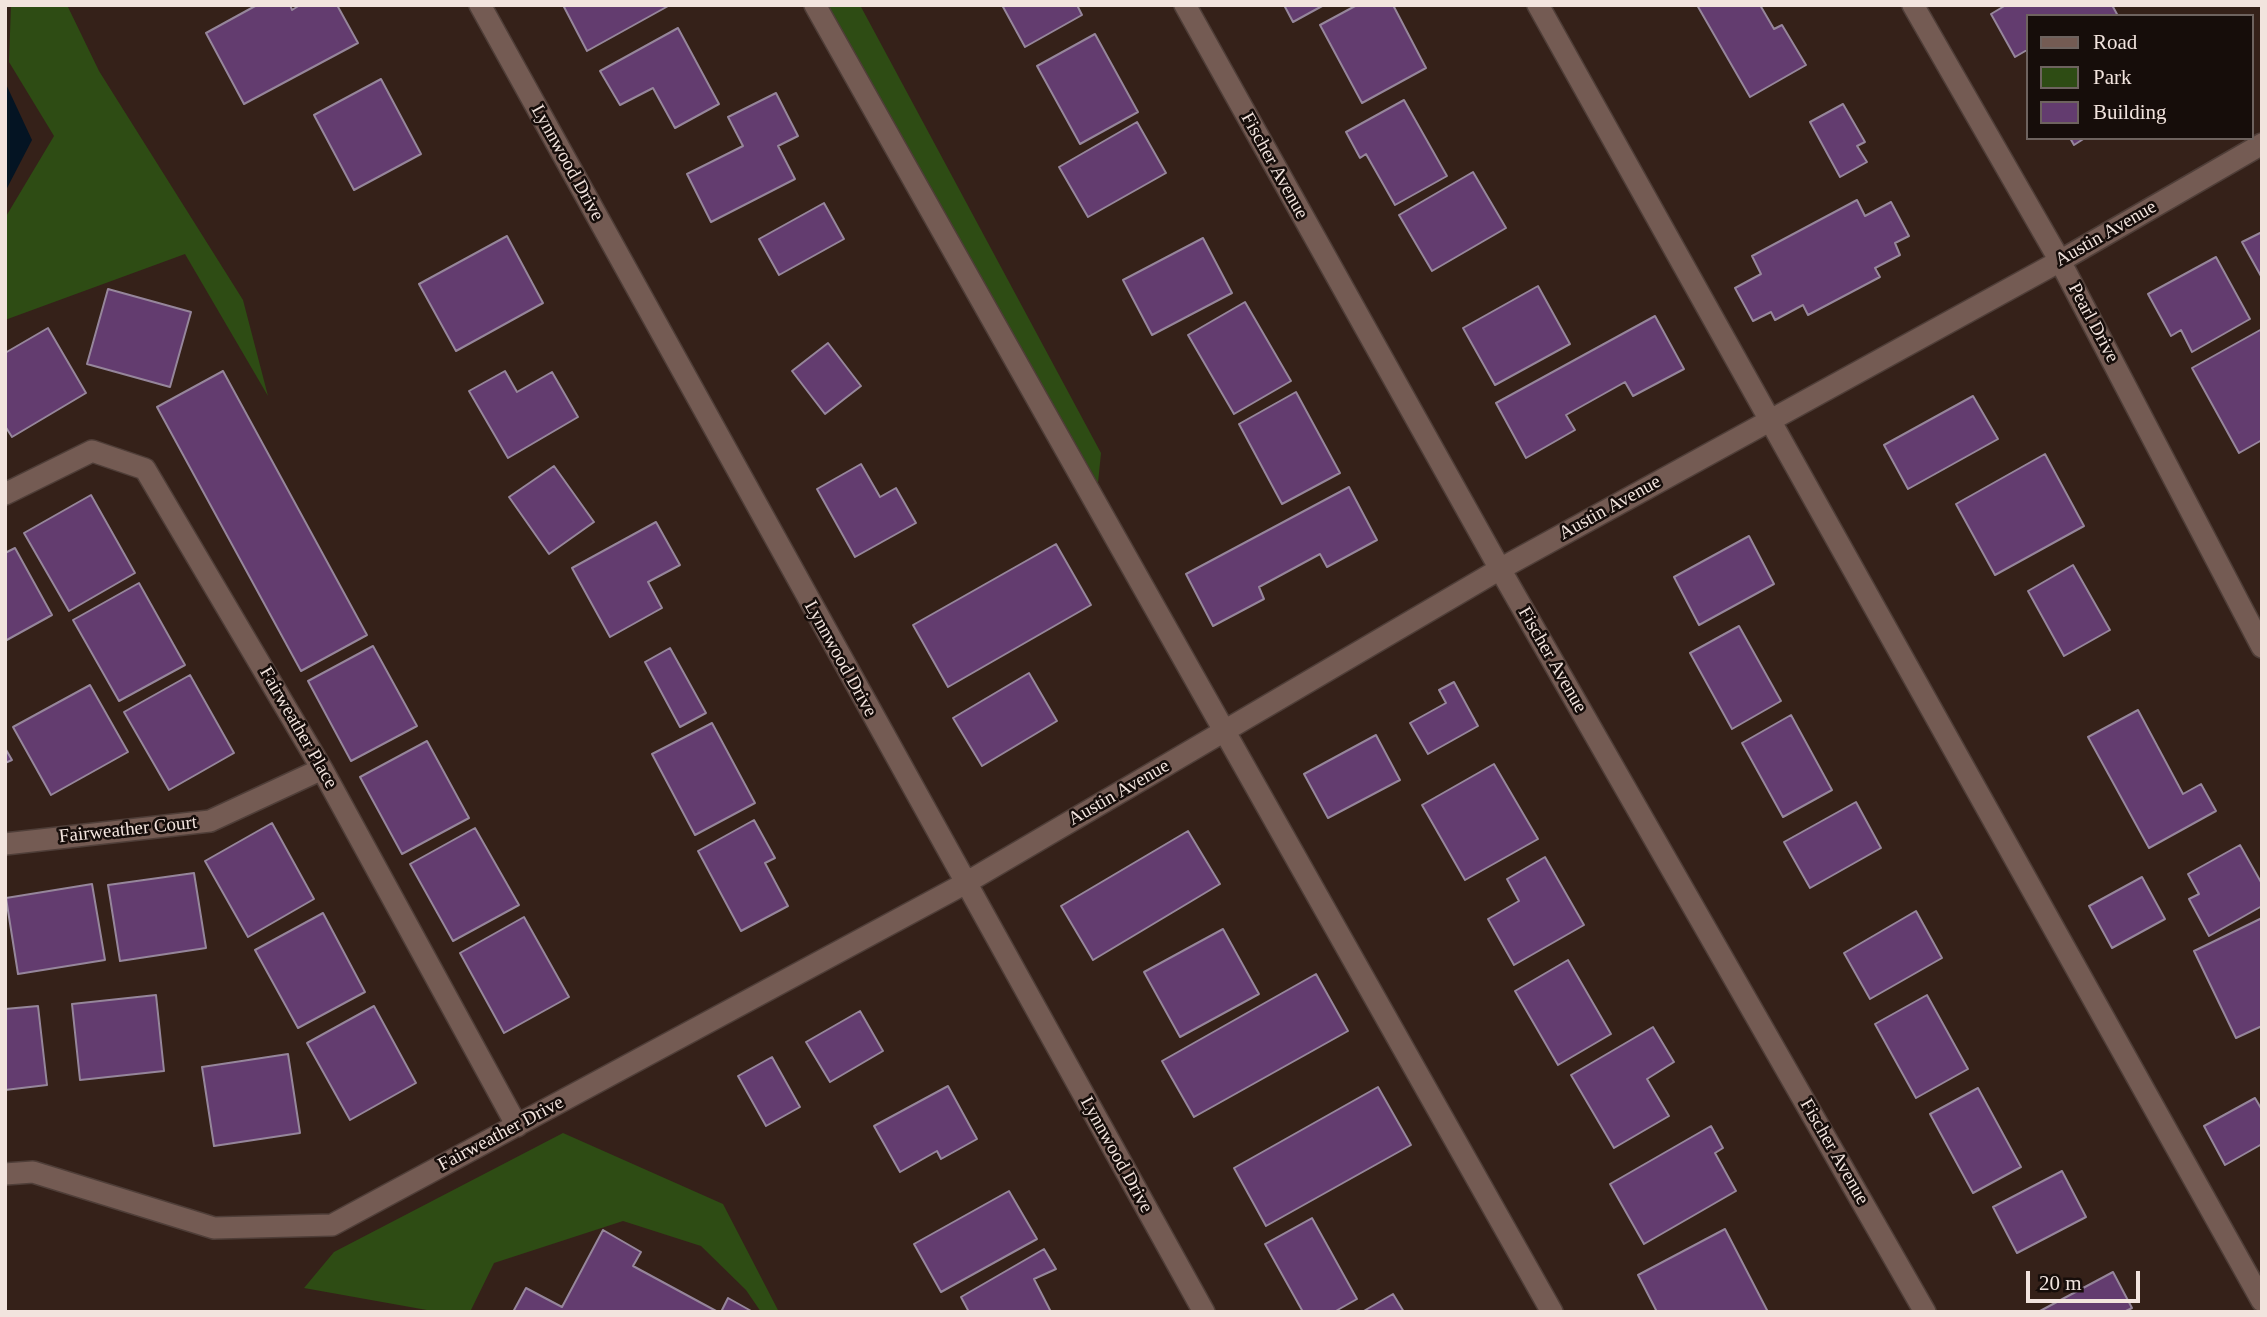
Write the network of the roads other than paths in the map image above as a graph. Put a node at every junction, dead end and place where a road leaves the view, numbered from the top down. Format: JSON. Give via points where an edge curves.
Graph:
{"nodes":[{"id":1,"x":480,"y":5,"type":"edge"},
{"id":2,"x":815,"y":5,"type":"edge"},
{"id":3,"x":1185,"y":5,"type":"edge"},
{"id":4,"x":1538,"y":5,"type":"edge"},
{"id":5,"x":1913,"y":5,"type":"edge"},
{"id":6,"x":2262,"y":144,"type":"edge"},
{"id":7,"x":2060,"y":261,"type":"junction"},
{"id":8,"x":1770,"y":421,"type":"junction"},
{"id":9,"x":5,"y":494,"type":"edge"},
{"id":10,"x":1500,"y":569,"type":"junction"},
{"id":11,"x":2262,"y":647,"type":"edge"},
{"id":12,"x":1224,"y":731,"type":"junction"},
{"id":13,"x":322,"y":769,"type":"junction"},
{"id":14,"x":5,"y":844,"type":"edge"},
{"id":15,"x":964,"y":884,"type":"junction"},
{"id":16,"x":517,"y":1126,"type":"junction"},
{"id":17,"x":5,"y":1174,"type":"edge"},
{"id":18,"x":2262,"y":1301,"type":"edge"},
{"id":19,"x":1204,"y":1312,"type":"edge"},
{"id":20,"x":1552,"y":1312,"type":"edge"},
{"id":21,"x":1925,"y":1312,"type":"edge"}],
"edges":[{"from":1,"to":15,"type":"street","name":"Lynnwood Drive"},
{"from":2,"to":12,"type":"street"},
{"from":3,"to":10,"type":"street","name":"Fischer Avenue"},
{"from":4,"to":8,"type":"street"},
{"from":5,"to":7,"type":"street","name":"Pearl Drive"},
{"from":6,"to":7,"type":"street","name":"Austin Avenue"},
{"from":7,"to":8,"type":"street","name":"Austin Avenue"},
{"from":7,"to":11,"type":"street","name":"Pearl Drive"},
{"from":8,"to":10,"type":"street","name":"Austin Avenue"},
{"from":8,"to":18,"type":"street"},
{"from":9,"to":13,"type":"street","name":"Fairweather Place","via":[[92,451],[145,469]]},
{"from":10,"to":12,"type":"street","name":"Austin Avenue"},
{"from":10,"to":21,"type":"street","name":"Fischer Avenue"},
{"from":12,"to":15,"type":"street","name":"Austin Avenue"},
{"from":12,"to":20,"type":"street"},
{"from":13,"to":14,"type":"street","name":"Fairweather Court","via":[[210,821]]},
{"from":13,"to":16,"type":"street","name":"Fairweather Place"},
{"from":15,"to":16,"type":"street","name":"Fairweather Drive"},
{"from":15,"to":19,"type":"street","name":"Lynnwood Drive"},
{"from":16,"to":17,"type":"street","name":"Fairweather Drive","via":[[332,1225],[214,1228],[33,1172]]}]}
